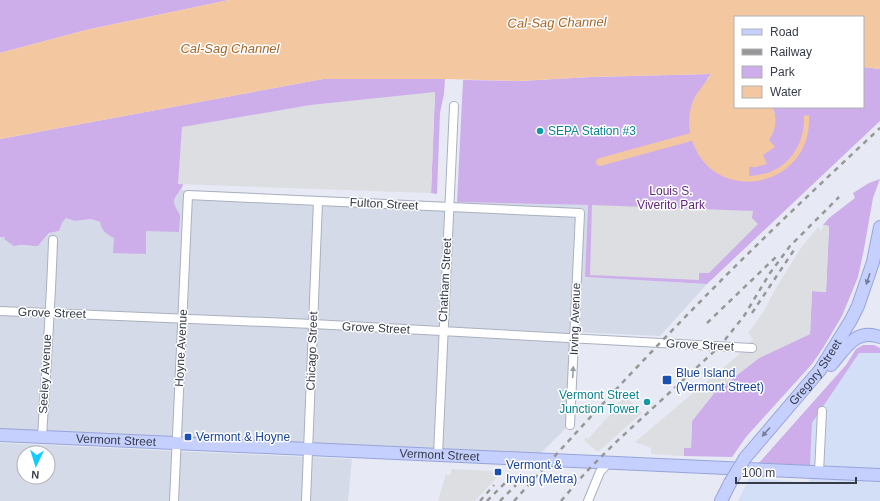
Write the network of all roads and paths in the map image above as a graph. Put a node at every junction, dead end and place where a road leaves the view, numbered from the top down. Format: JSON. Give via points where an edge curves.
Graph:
{"nodes":[{"id":1,"x":454,"y":106,"type":"dead end"},
{"id":2,"x":188,"y":195,"type":"joint"},
{"id":3,"x":318,"y":201,"type":"junction"},
{"id":4,"x":449,"y":207,"type":"junction"},
{"id":5,"x":580,"y":213,"type":"joint"},
{"id":6,"x":880,"y":228,"type":"edge"},
{"id":7,"x":53,"y":240,"type":"dead end"},
{"id":8,"x":0,"y":311,"type":"edge"},
{"id":9,"x":50,"y":313,"type":"junction"},
{"id":10,"x":182,"y":318,"type":"junction"},
{"id":11,"x":313,"y":324,"type":"junction"},
{"id":12,"x":443,"y":332,"type":"junction"},
{"id":13,"x":880,"y":337,"type":"edge"},
{"id":14,"x":574,"y":338,"type":"junction"},
{"id":15,"x":752,"y":348,"type":"dead end"},
{"id":16,"x":789,"y":407,"type":"junction"},
{"id":17,"x":822,"y":411,"type":"dead end"},
{"id":18,"x":570,"y":425,"type":"dead end"},
{"id":19,"x":0,"y":435,"type":"edge"},
{"id":20,"x":42,"y":437,"type":"junction"},
{"id":21,"x":177,"y":443,"type":"junction"},
{"id":22,"x":308,"y":449,"type":"junction"},
{"id":23,"x":438,"y":455,"type":"junction"},
{"id":24,"x":609,"y":462,"type":"junction"},
{"id":25,"x":820,"y":472,"type":"junction"},
{"id":26,"x":880,"y":475,"type":"edge"},
{"id":27,"x":174,"y":501,"type":"edge"},
{"id":28,"x":306,"y":501,"type":"edge"},
{"id":29,"x":588,"y":501,"type":"edge"},
{"id":30,"x":721,"y":501,"type":"edge"}],
"edges":[{"from":1,"to":4,"type":"street","name":"Chatham Street"},
{"from":2,"to":3,"type":"street","name":"Fulton Street"},
{"from":2,"to":10,"type":"street","name":"Hoyne Avenue"},
{"from":3,"to":4,"type":"street","name":"Fulton Street"},
{"from":3,"to":11,"type":"street","name":"Chicago Street"},
{"from":4,"to":5,"type":"street","name":"Fulton Street"},
{"from":4,"to":12,"type":"street","name":"Chatham Street"},
{"from":5,"to":14,"type":"street","name":"Irving Avenue"},
{"from":6,"to":16,"type":"street","name":"Gregory Street","one_way":true,"via":[[873,262],[851,320],[820,370]]},
{"from":7,"to":9,"type":"street","name":"Seeley Avenue"},
{"from":8,"to":9,"type":"street","name":"Grove Street"},
{"from":9,"to":10,"type":"street","name":"Grove Street"},
{"from":9,"to":20,"type":"street","name":"Seeley Avenue"},
{"from":10,"to":11,"type":"street","name":"Grove Street"},
{"from":10,"to":21,"type":"street","name":"Hoyne Avenue"},
{"from":11,"to":12,"type":"street","name":"Grove Street"},
{"from":11,"to":22,"type":"street","name":"Chicago Street"},
{"from":12,"to":14,"type":"street","name":"Grove Street"},
{"from":12,"to":23,"type":"street","name":"Chatham Street"},
{"from":13,"to":16,"type":"street","via":[[863,335],[856,338]]},
{"from":14,"to":15,"type":"street","name":"Grove Street"},
{"from":18,"to":14,"type":"street","name":"Irving Avenue","one_way":true},
{"from":16,"to":30,"type":"street","name":"Gregory Street","one_way":true,"bridge":true,"via":[[745,458]]},
{"from":17,"to":25,"type":"street"},
{"from":19,"to":20,"type":"street","name":"Vermont Street"},
{"from":20,"to":21,"type":"street","name":"Vermont Street"},
{"from":21,"to":22,"type":"street","name":"Vermont Street"},
{"from":21,"to":27,"type":"street","name":"Hoyne Avenue"},
{"from":22,"to":23,"type":"street","name":"Vermont Street"},
{"from":22,"to":28,"type":"street","name":"Chicago Street"},
{"from":23,"to":24,"type":"street","name":"Vermont Street"},
{"from":24,"to":25,"type":"street","name":"Vermont Street"},
{"from":24,"to":29,"type":"street","via":[[600,472]]},
{"from":25,"to":26,"type":"street","name":"Vermont Street"}]}
